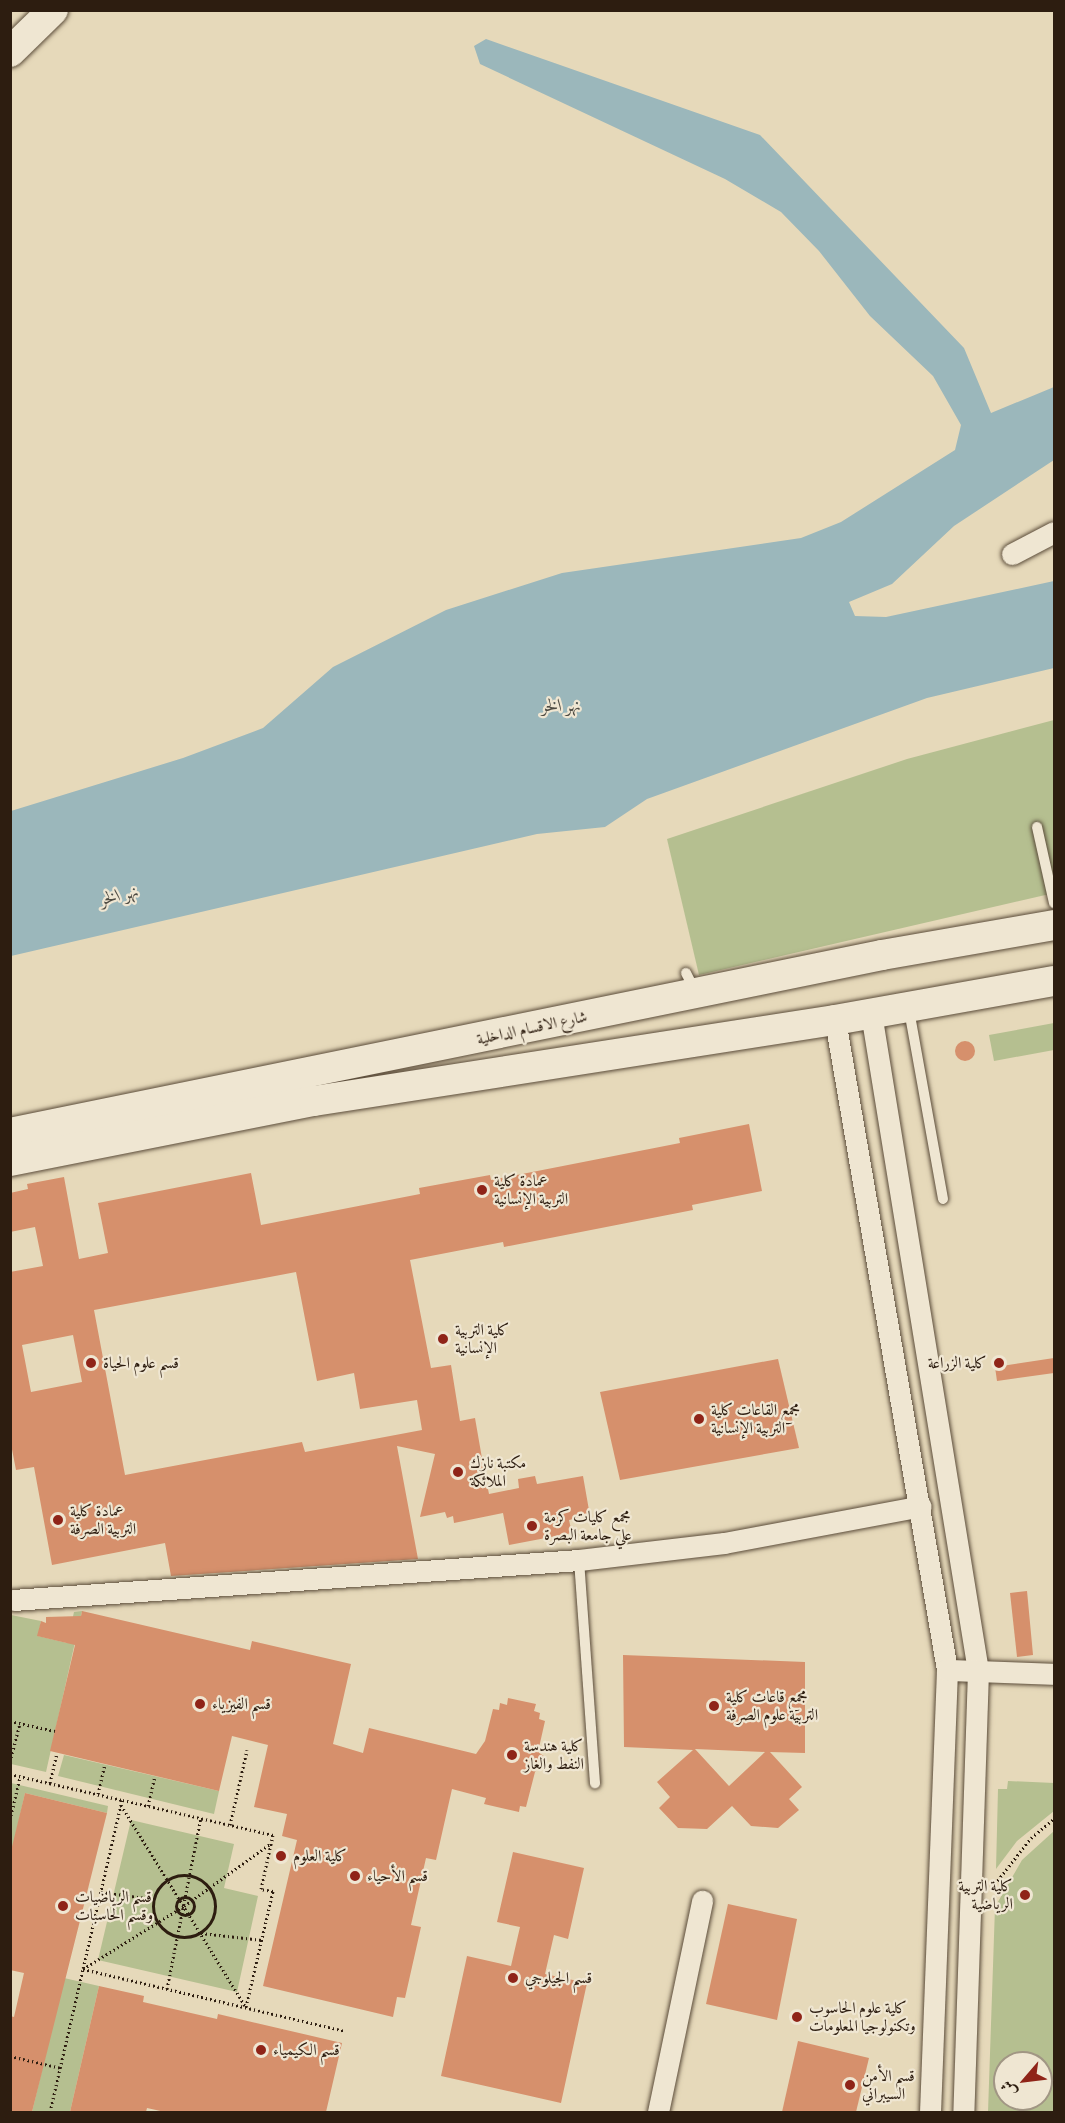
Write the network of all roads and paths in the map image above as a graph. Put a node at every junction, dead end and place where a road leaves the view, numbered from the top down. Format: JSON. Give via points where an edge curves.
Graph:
{"nodes":[{"id":1,"x":52,"y":10,"type":"edge"},
{"id":2,"x":10,"y":52,"type":"edge"},
{"id":3,"x":1054,"y":532,"type":"edge"},
{"id":4,"x":1012,"y":554,"type":"dead end"},
{"id":5,"x":1037,"y":827,"type":"dead end"},
{"id":6,"x":1054,"y":903,"type":"edge"},
{"id":7,"x":1054,"y":925,"type":"edge"},
{"id":8,"x":1054,"y":981,"type":"edge"},
{"id":9,"x":909,"y":1007,"type":"junction"},
{"id":10,"x":871,"y":1013,"type":"junction"},
{"id":11,"x":835,"y":1020,"type":"junction"},
{"id":12,"x":10,"y":1133,"type":"edge"},
{"id":13,"x":10,"y":1161,"type":"edge"},
{"id":14,"x":943,"y":1199,"type":"dead end"},
{"id":15,"x":921,"y":1506,"type":"junction"},
{"id":16,"x":579,"y":1560,"type":"junction"},
{"id":17,"x":12,"y":1600,"type":"edge"},
{"id":18,"x":947,"y":1670,"type":"junction"},
{"id":19,"x":978,"y":1671,"type":"junction"},
{"id":20,"x":1054,"y":1674,"type":"edge"},
{"id":21,"x":10,"y":1721,"type":"edge"},
{"id":22,"x":20,"y":1723,"type":"junction"},
{"id":23,"x":55,"y":1731,"type":"dead end"},
{"id":24,"x":247,"y":1750,"type":"dead end"},
{"id":25,"x":57,"y":1753,"type":"dead end"},
{"id":26,"x":10,"y":1762,"type":"edge"},
{"id":27,"x":105,"y":1764,"type":"dead end"},
{"id":28,"x":10,"y":1774,"type":"edge"},
{"id":29,"x":155,"y":1776,"type":"dead end"},
{"id":30,"x":21,"y":1777,"type":"junction"},
{"id":31,"x":50,"y":1783,"type":"junction"},
{"id":32,"x":595,"y":1783,"type":"dead end"},
{"id":33,"x":98,"y":1794,"type":"junction"},
{"id":34,"x":122,"y":1800,"type":"junction"},
{"id":35,"x":121,"y":1805,"type":"junction"},
{"id":36,"x":148,"y":1806,"type":"junction"},
{"id":37,"x":201,"y":1818,"type":"junction"},
{"id":38,"x":10,"y":1820,"type":"edge"},
{"id":39,"x":1054,"y":1820,"type":"edge"},
{"id":40,"x":230,"y":1825,"type":"junction"},
{"id":41,"x":272,"y":1843,"type":"junction"},
{"id":42,"x":191,"y":1873,"type":"junction"},
{"id":43,"x":167,"y":1878,"type":"junction"},
{"id":44,"x":995,"y":1884,"type":"dead end"},
{"id":45,"x":210,"y":1887,"type":"junction"},
{"id":46,"x":101,"y":1892,"type":"junction"},
{"id":47,"x":186,"y":1897,"type":"junction"},
{"id":48,"x":179,"y":1898,"type":"junction"},
{"id":49,"x":153,"y":1899,"type":"junction"},
{"id":50,"x":191,"y":1899,"type":"junction"},
{"id":51,"x":702,"y":1901,"type":"dead end"},
{"id":52,"x":184,"y":1906,"type":"junction"},
{"id":53,"x":176,"y":1910,"type":"junction"},
{"id":54,"x":189,"y":1914,"type":"junction"},
{"id":55,"x":182,"y":1916,"type":"junction"},
{"id":56,"x":156,"y":1924,"type":"junction"},
{"id":57,"x":201,"y":1934,"type":"junction"},
{"id":58,"x":178,"y":1937,"type":"junction"},
{"id":59,"x":262,"y":1940,"type":"junction"},
{"id":60,"x":83,"y":1969,"type":"junction"},
{"id":61,"x":168,"y":1989,"type":"junction"},
{"id":62,"x":246,"y":2007,"type":"junction"},
{"id":63,"x":345,"y":2031,"type":"dead end"},
{"id":64,"x":10,"y":2056,"type":"edge"},
{"id":65,"x":61,"y":2068,"type":"junction"},
{"id":66,"x":50,"y":2112,"type":"edge"},
{"id":67,"x":658,"y":2112,"type":"edge"},
{"id":68,"x":930,"y":2112,"type":"edge"},
{"id":69,"x":963,"y":2112,"type":"edge"}],
"edges":[{"from":1,"to":2,"type":"street"},
{"from":3,"to":4,"type":"street"},
{"from":5,"to":6,"type":"lane"},
{"from":7,"to":12,"type":"street","name":"شارع الاقسام الداخلية","via":[[691,984]]},
{"from":8,"to":9,"type":"street"},
{"from":9,"to":10,"type":"street"},
{"from":9,"to":14,"type":"lane"},
{"from":10,"to":11,"type":"street"},
{"from":10,"to":19,"type":"street"},
{"from":11,"to":13,"type":"street","via":[[314,1101]]},
{"from":11,"to":15,"type":"street"},
{"from":15,"to":16,"type":"street","via":[[724,1543]]},
{"from":15,"to":18,"type":"street"},
{"from":16,"to":17,"type":"street"},
{"from":16,"to":32,"type":"lane"},
{"from":18,"to":19,"type":"street"},
{"from":18,"to":68,"type":"street"},
{"from":19,"to":20,"type":"street"},
{"from":19,"to":69,"type":"street"},
{"from":21,"to":22,"type":"path"},
{"from":22,"to":23,"type":"path"},
{"from":22,"to":26,"type":"path"},
{"from":24,"to":40,"type":"path"},
{"from":25,"to":31,"type":"path"},
{"from":27,"to":33,"type":"path"},
{"from":28,"to":30,"type":"path"},
{"from":29,"to":36,"type":"path"},
{"from":30,"to":31,"type":"path"},
{"from":30,"to":38,"type":"path"},
{"from":31,"to":33,"type":"path"},
{"from":33,"to":34,"type":"path"},
{"from":34,"to":35,"type":"path"},
{"from":34,"to":36,"type":"path"},
{"from":35,"to":43,"type":"path"},
{"from":35,"to":46,"type":"path"},
{"from":36,"to":37,"type":"path"},
{"from":37,"to":40,"type":"path"},
{"from":37,"to":42,"type":"path"},
{"from":39,"to":44,"type":"path","via":[[1031,1839]]},
{"from":40,"to":41,"type":"path","via":[[273,1835]]},
{"from":41,"to":45,"type":"path"},
{"from":41,"to":59,"type":"path","via":[[261,1889],[273,1892]]},
{"from":42,"to":43,"type":"path"},
{"from":42,"to":45,"type":"path"},
{"from":42,"to":47,"type":"path"},
{"from":43,"to":48,"type":"path"},
{"from":43,"to":49,"type":"path"},
{"from":45,"to":50,"type":"path"},
{"from":45,"to":57,"type":"path","via":[[216,1913]]},
{"from":46,"to":49,"type":"path"},
{"from":46,"to":60,"type":"path"},
{"from":47,"to":48,"type":"path"},
{"from":47,"to":50,"type":"path"},
{"from":47,"to":52,"type":"path"},
{"from":48,"to":52,"type":"path"},
{"from":48,"to":53,"type":"path"},
{"from":49,"to":56,"type":"path"},
{"from":50,"to":52,"type":"path"},
{"from":50,"to":54,"type":"path","via":[[194,1907]]},
{"from":51,"to":67,"type":"street"},
{"from":52,"to":53,"type":"path"},
{"from":52,"to":54,"type":"path"},
{"from":52,"to":55,"type":"path"},
{"from":53,"to":55,"type":"path"},
{"from":53,"to":56,"type":"path"},
{"from":54,"to":55,"type":"path"},
{"from":54,"to":57,"type":"path"},
{"from":55,"to":58,"type":"path"},
{"from":56,"to":58,"type":"path"},
{"from":56,"to":60,"type":"path"},
{"from":57,"to":58,"type":"path"},
{"from":57,"to":59,"type":"path"},
{"from":57,"to":62,"type":"path"},
{"from":58,"to":61,"type":"path"},
{"from":59,"to":62,"type":"path"},
{"from":60,"to":61,"type":"path"},
{"from":60,"to":65,"type":"path"},
{"from":61,"to":62,"type":"path"},
{"from":62,"to":63,"type":"path"},
{"from":64,"to":65,"type":"path"},
{"from":65,"to":66,"type":"path"}]}
